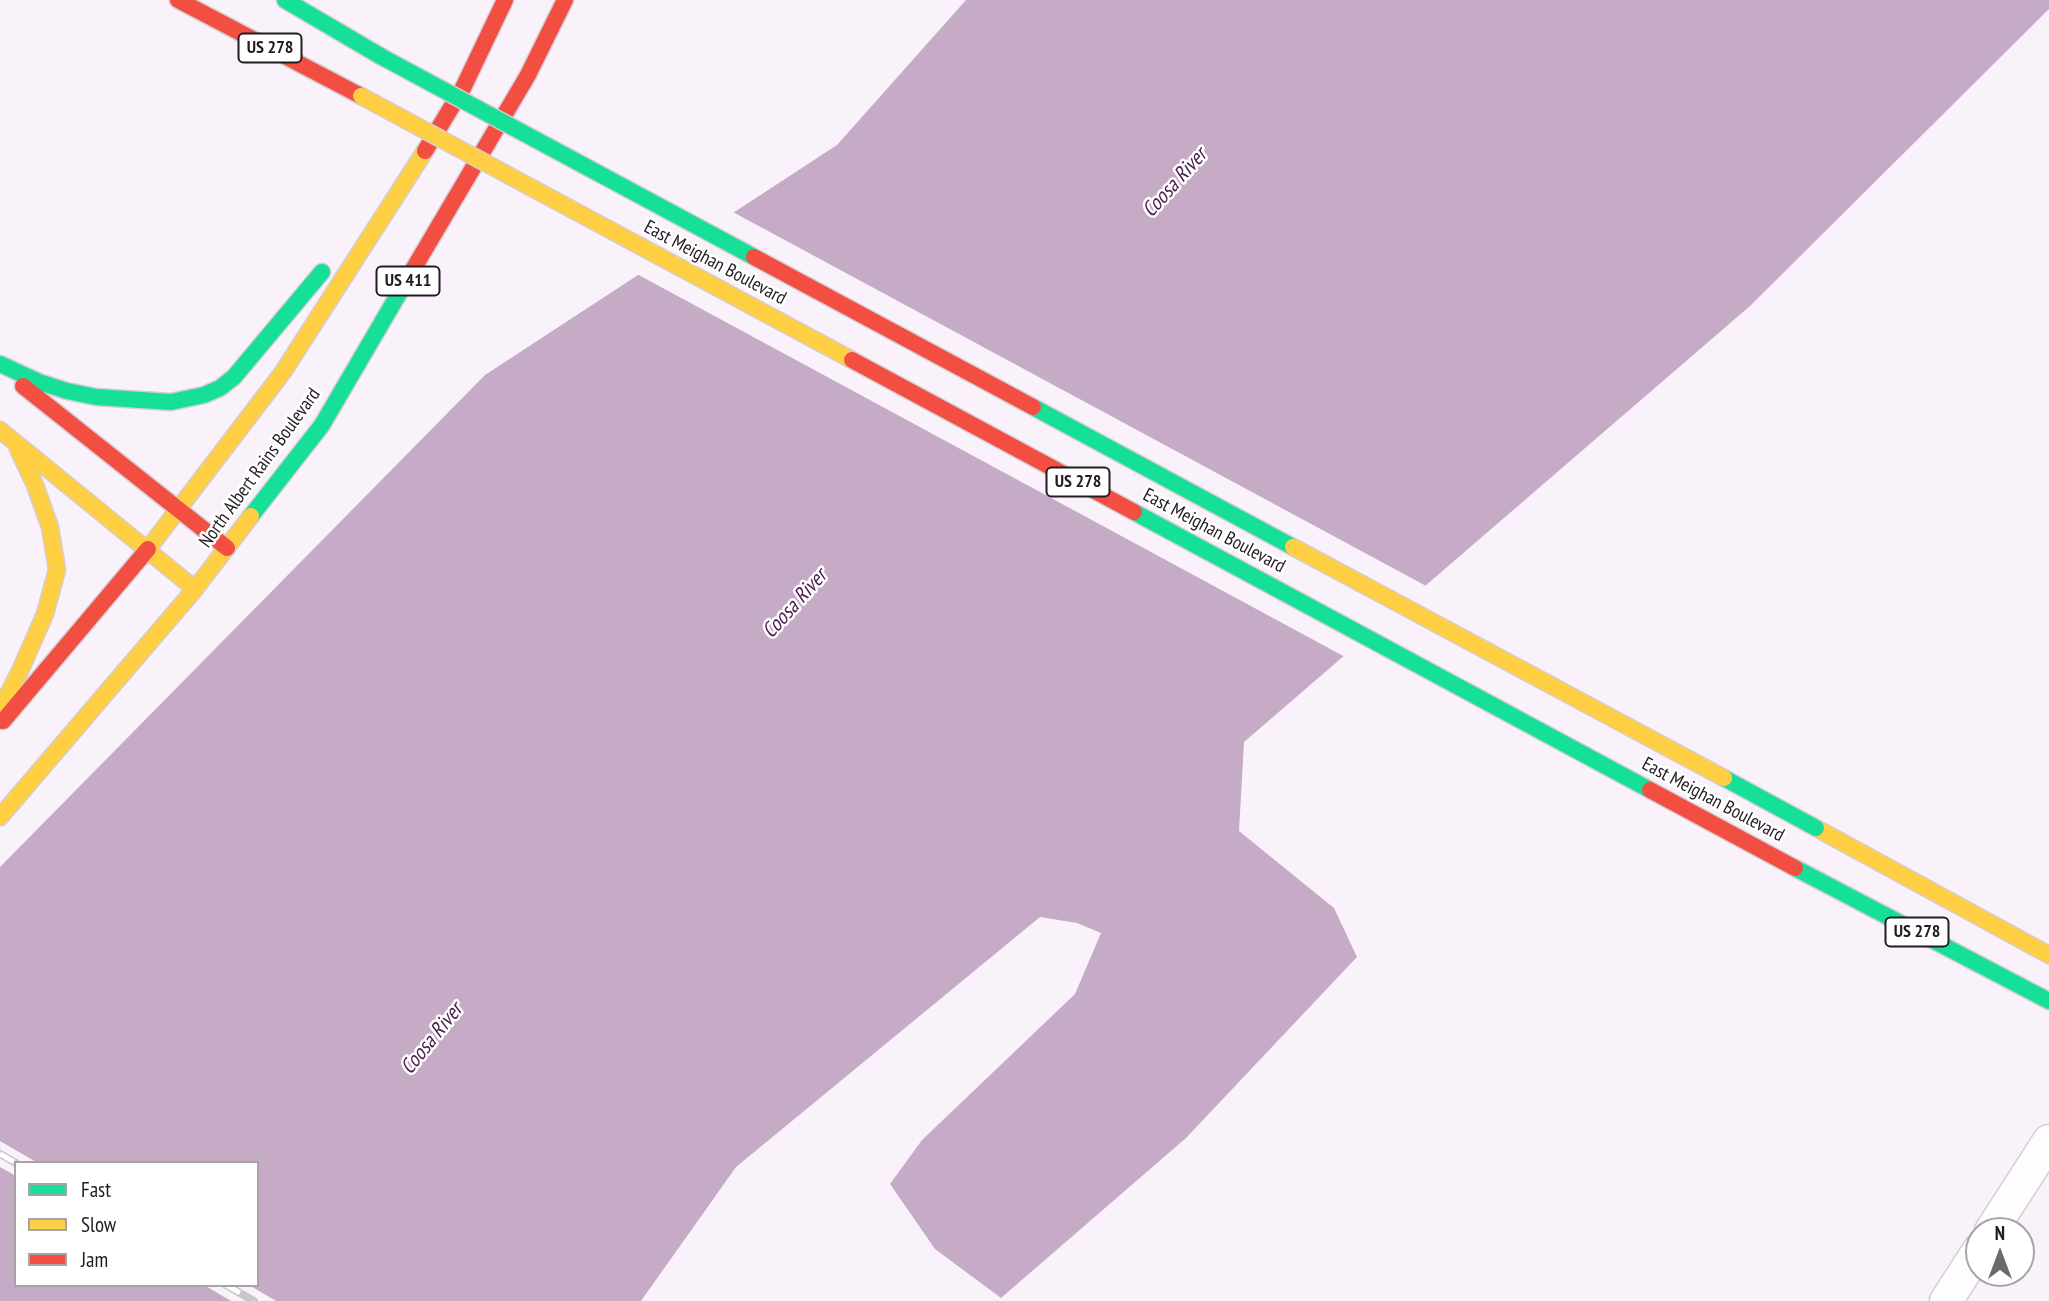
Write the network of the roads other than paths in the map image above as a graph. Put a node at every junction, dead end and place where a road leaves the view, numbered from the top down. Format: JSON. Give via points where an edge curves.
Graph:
{"nodes":[{"id":1,"x":178,"y":0,"type":"edge"},
{"id":2,"x":285,"y":0,"type":"edge"},
{"id":3,"x":505,"y":0,"type":"edge"},
{"id":4,"x":565,"y":0,"type":"edge"},
{"id":5,"x":407,"y":181,"type":"junction"},
{"id":6,"x":351,"y":235,"type":"dead end"},
{"id":7,"x":335,"y":254,"type":"dead end"},
{"id":8,"x":0,"y":366,"type":"edge"},
{"id":9,"x":0,"y":430,"type":"edge"},
{"id":10,"x":16,"y":444,"type":"junction"},
{"id":11,"x":180,"y":509,"type":"junction"},
{"id":12,"x":227,"y":548,"type":"junction"},
{"id":13,"x":148,"y":549,"type":"junction"},
{"id":14,"x":195,"y":589,"type":"junction"},
{"id":15,"x":0,"y":710,"type":"edge"},
{"id":16,"x":0,"y":724,"type":"edge"},
{"id":17,"x":0,"y":817,"type":"edge"},
{"id":18,"x":2049,"y":955,"type":"edge"},
{"id":19,"x":2044,"y":998,"type":"edge"},
{"id":20,"x":2049,"y":1141,"type":"edge"},
{"id":21,"x":2000,"y":1217,"type":"edge"},
{"id":22,"x":1965,"y":1272,"type":"edge"},
{"id":23,"x":1946,"y":1301,"type":"edge"}],
"edges":[{"from":1,"to":19,"type":"main road","name":"East Meighan Boulevard","number":"US 278","bridge":true},
{"from":2,"to":18,"type":"main road","name":"East Meighan Boulevard","number":"US 278","bridge":true,"via":[[382,57]]},
{"from":3,"to":5,"type":"main road","name":"North Albert Rains Boulevard","number":"US 411","via":[[463,88]]},
{"from":4,"to":12,"type":"main road","name":"North Albert Rains Boulevard","number":"US 411","via":[[528,75],[328,414]]},
{"from":5,"to":6,"type":"main road"},
{"from":5,"to":11,"type":"main road","name":"North Albert Rains Boulevard","number":"US 411","via":[[283,372]]},
{"from":7,"to":8,"type":"main road","via":[[234,377],[204,396],[171,402],[96,397]]},
{"from":8,"to":11,"type":"main road"},
{"from":9,"to":10,"type":"main road"},
{"from":10,"to":13,"type":"main road"},
{"from":10,"to":15,"type":"main road","via":[[50,527],[57,570],[45,614]]},
{"from":11,"to":12,"type":"main road"},
{"from":11,"to":13,"type":"main road","name":"North Albert Rains Boulevard","number":"US 411"},
{"from":12,"to":14,"type":"main road","name":"North Albert Rains Boulevard","number":"US 411"},
{"from":13,"to":14,"type":"main road"},
{"from":13,"to":16,"type":"main road","name":"North Albert Rains Boulevard","number":"US 411"},
{"from":14,"to":17,"type":"main road","name":"North Albert Rains Boulevard","number":"US 411"},
{"from":20,"to":21,"type":"street"},
{"from":22,"to":23,"type":"street"}]}
